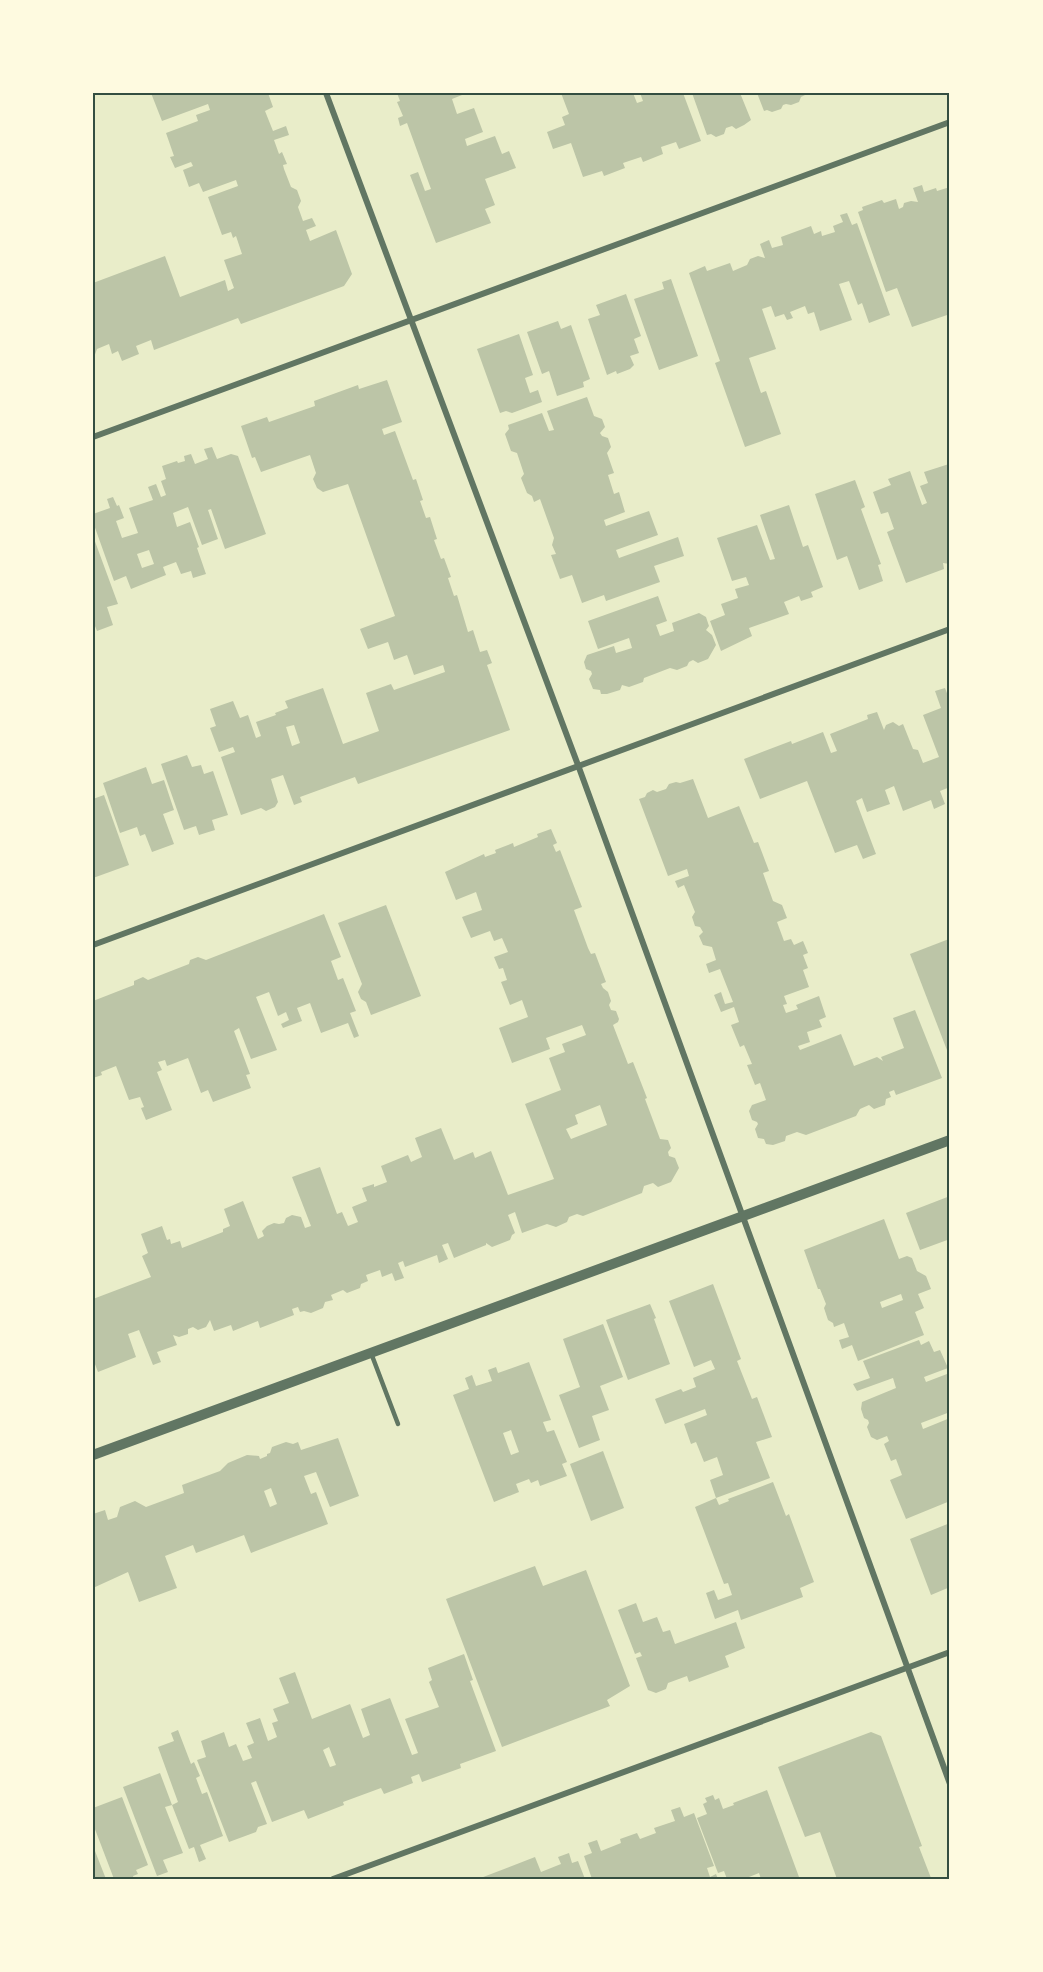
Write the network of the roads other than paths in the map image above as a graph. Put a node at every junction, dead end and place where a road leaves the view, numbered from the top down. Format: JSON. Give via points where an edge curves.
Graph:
{"nodes":[{"id":1,"x":326,"y":93,"type":"edge"},
{"id":2,"x":950,"y":122,"type":"edge"},
{"id":3,"x":411,"y":320,"type":"junction"},
{"id":4,"x":93,"y":437,"type":"edge"},
{"id":5,"x":950,"y":629,"type":"edge"},
{"id":6,"x":578,"y":765,"type":"junction"},
{"id":7,"x":93,"y":945,"type":"edge"},
{"id":8,"x":950,"y":1140,"type":"edge"},
{"id":9,"x":743,"y":1216,"type":"junction"},
{"id":10,"x":371,"y":1353,"type":"junction"},
{"id":11,"x":398,"y":1424,"type":"dead end"},
{"id":12,"x":93,"y":1455,"type":"edge"},
{"id":13,"x":950,"y":1652,"type":"edge"},
{"id":14,"x":909,"y":1667,"type":"junction"},
{"id":15,"x":950,"y":1784,"type":"edge"},
{"id":16,"x":333,"y":1879,"type":"edge"}],
"edges":[{"from":1,"to":3,"type":"street"},
{"from":2,"to":3,"type":"street"},
{"from":3,"to":4,"type":"street"},
{"from":3,"to":6,"type":"street"},
{"from":5,"to":6,"type":"street"},
{"from":6,"to":7,"type":"street"},
{"from":6,"to":9,"type":"street"},
{"from":8,"to":9,"type":"street"},
{"from":9,"to":10,"type":"street"},
{"from":9,"to":14,"type":"street"},
{"from":10,"to":11,"type":"lane"},
{"from":10,"to":12,"type":"street"},
{"from":13,"to":14,"type":"street"},
{"from":14,"to":15,"type":"street"},
{"from":14,"to":16,"type":"street"}]}
